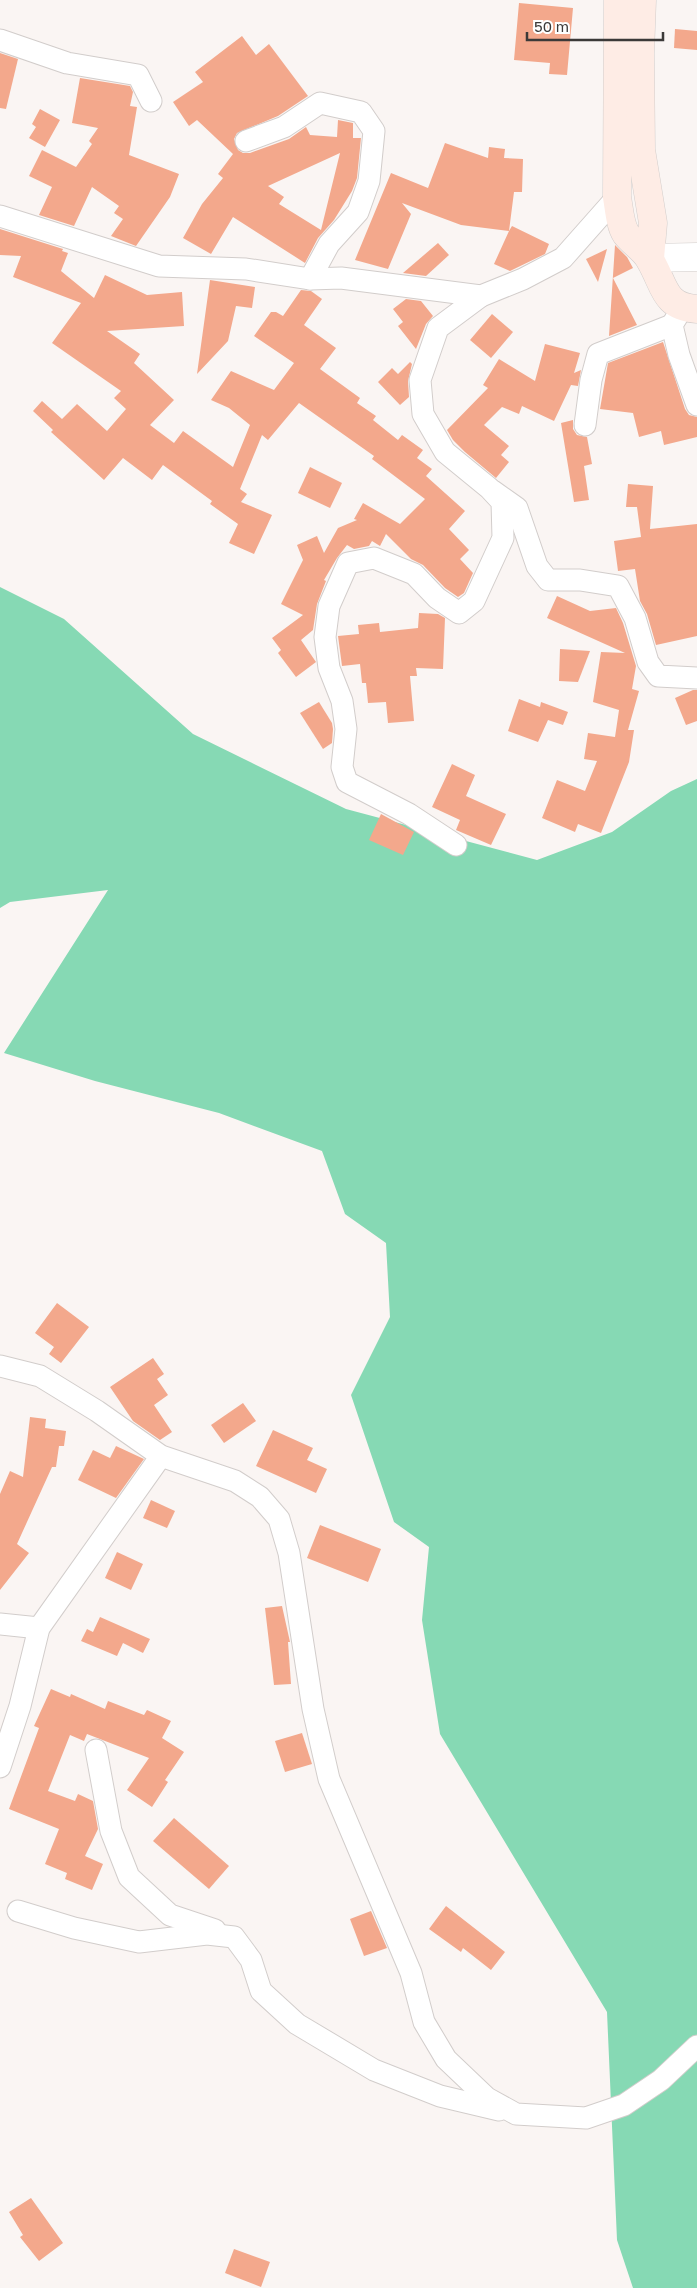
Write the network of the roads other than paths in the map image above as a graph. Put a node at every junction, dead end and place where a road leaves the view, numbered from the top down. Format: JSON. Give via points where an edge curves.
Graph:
{"nodes":[{"id":1,"x":618,"y":0,"type":"edge"},
{"id":2,"x":642,"y":0,"type":"edge"},
{"id":3,"x":0,"y":40,"type":"edge"},
{"id":4,"x":151,"y":101,"type":"dead end"},
{"id":5,"x":246,"y":141,"type":"dead end"},
{"id":6,"x":617,"y":196,"type":"junction"},
{"id":7,"x":0,"y":216,"type":"edge"},
{"id":8,"x":697,"y":257,"type":"edge"},
{"id":9,"x":650,"y":258,"type":"junction"},
{"id":10,"x":310,"y":279,"type":"junction"},
{"id":11,"x":481,"y":296,"type":"junction"},
{"id":12,"x":684,"y":314,"type":"edge"},
{"id":13,"x":697,"y":405,"type":"edge"},
{"id":14,"x":585,"y":425,"type":"dead end"},
{"id":15,"x":489,"y":488,"type":"junction"},
{"id":16,"x":697,"y":678,"type":"edge"},
{"id":17,"x":456,"y":845,"type":"dead end"},
{"id":18,"x":0,"y":1366,"type":"edge"},
{"id":19,"x":161,"y":1456,"type":"junction"},
{"id":20,"x":0,"y":1624,"type":"edge"},
{"id":21,"x":39,"y":1628,"type":"junction"},
{"id":22,"x":96,"y":1750,"type":"dead end"},
{"id":23,"x":0,"y":1767,"type":"edge"},
{"id":24,"x":18,"y":1911,"type":"dead end"},
{"id":25,"x":234,"y":1937,"type":"junction"},
{"id":26,"x":697,"y":2046,"type":"edge"},
{"id":27,"x":516,"y":2114,"type":"junction"}],
"edges":[{"from":1,"to":6,"type":"main road"},
{"from":2,"to":9,"type":"main road","via":[[641,150],[653,224]]},
{"from":3,"to":4,"type":"street","via":[[67,63],[138,75]]},
{"from":5,"to":10,"type":"street","via":[[284,127],[320,103],[361,112],[374,130],[369,181],[358,212],[329,244]]},
{"from":6,"to":9,"type":"main road","via":[[625,233]]},
{"from":6,"to":11,"type":"street","via":[[563,258]]},
{"from":7,"to":10,"type":"street","via":[[159,266],[246,269]]},
{"from":8,"to":9,"type":"street"},
{"from":9,"to":12,"type":"main road","via":[[671,301]]},
{"from":10,"to":11,"type":"street","via":[[341,278]]},
{"from":11,"to":15,"type":"street","via":[[438,328],[420,380],[423,414],[445,452]]},
{"from":12,"to":13,"type":"street","via":[[679,355]]},
{"from":12,"to":14,"type":"street","via":[[598,354]]},
{"from":15,"to":16,"type":"street","via":[[517,508],[537,566],[548,580],[580,580],[618,586],[635,618],[648,662],[658,676]]},
{"from":15,"to":17,"type":"street","via":[[502,502],[503,538],[474,601],[459,613],[437,598],[414,574],[374,558],[348,563],[330,606],[325,637],[329,668],[342,701],[346,729],[342,767],[347,782],[409,814]]},
{"from":18,"to":19,"type":"street","via":[[40,1376]]},
{"from":19,"to":21,"type":"street"},
{"from":19,"to":27,"type":"street","via":[[234,1481],[260,1497],[280,1519],[289,1552],[313,1709],[329,1778],[411,1973],[424,2022],[446,2059],[487,2098]]},
{"from":20,"to":21,"type":"street"},
{"from":21,"to":23,"type":"street","via":[[20,1706]]},
{"from":22,"to":25,"type":"street","via":[[111,1832],[129,1877],[170,1915]]},
{"from":24,"to":25,"type":"street","via":[[74,1928],[139,1942],[207,1934]]},
{"from":25,"to":27,"type":"street","via":[[251,1960],[261,1991],[297,2024],[374,2070],[440,2096]]},
{"from":26,"to":27,"type":"street","via":[[661,2080],[624,2105],[586,2118]]}]}
